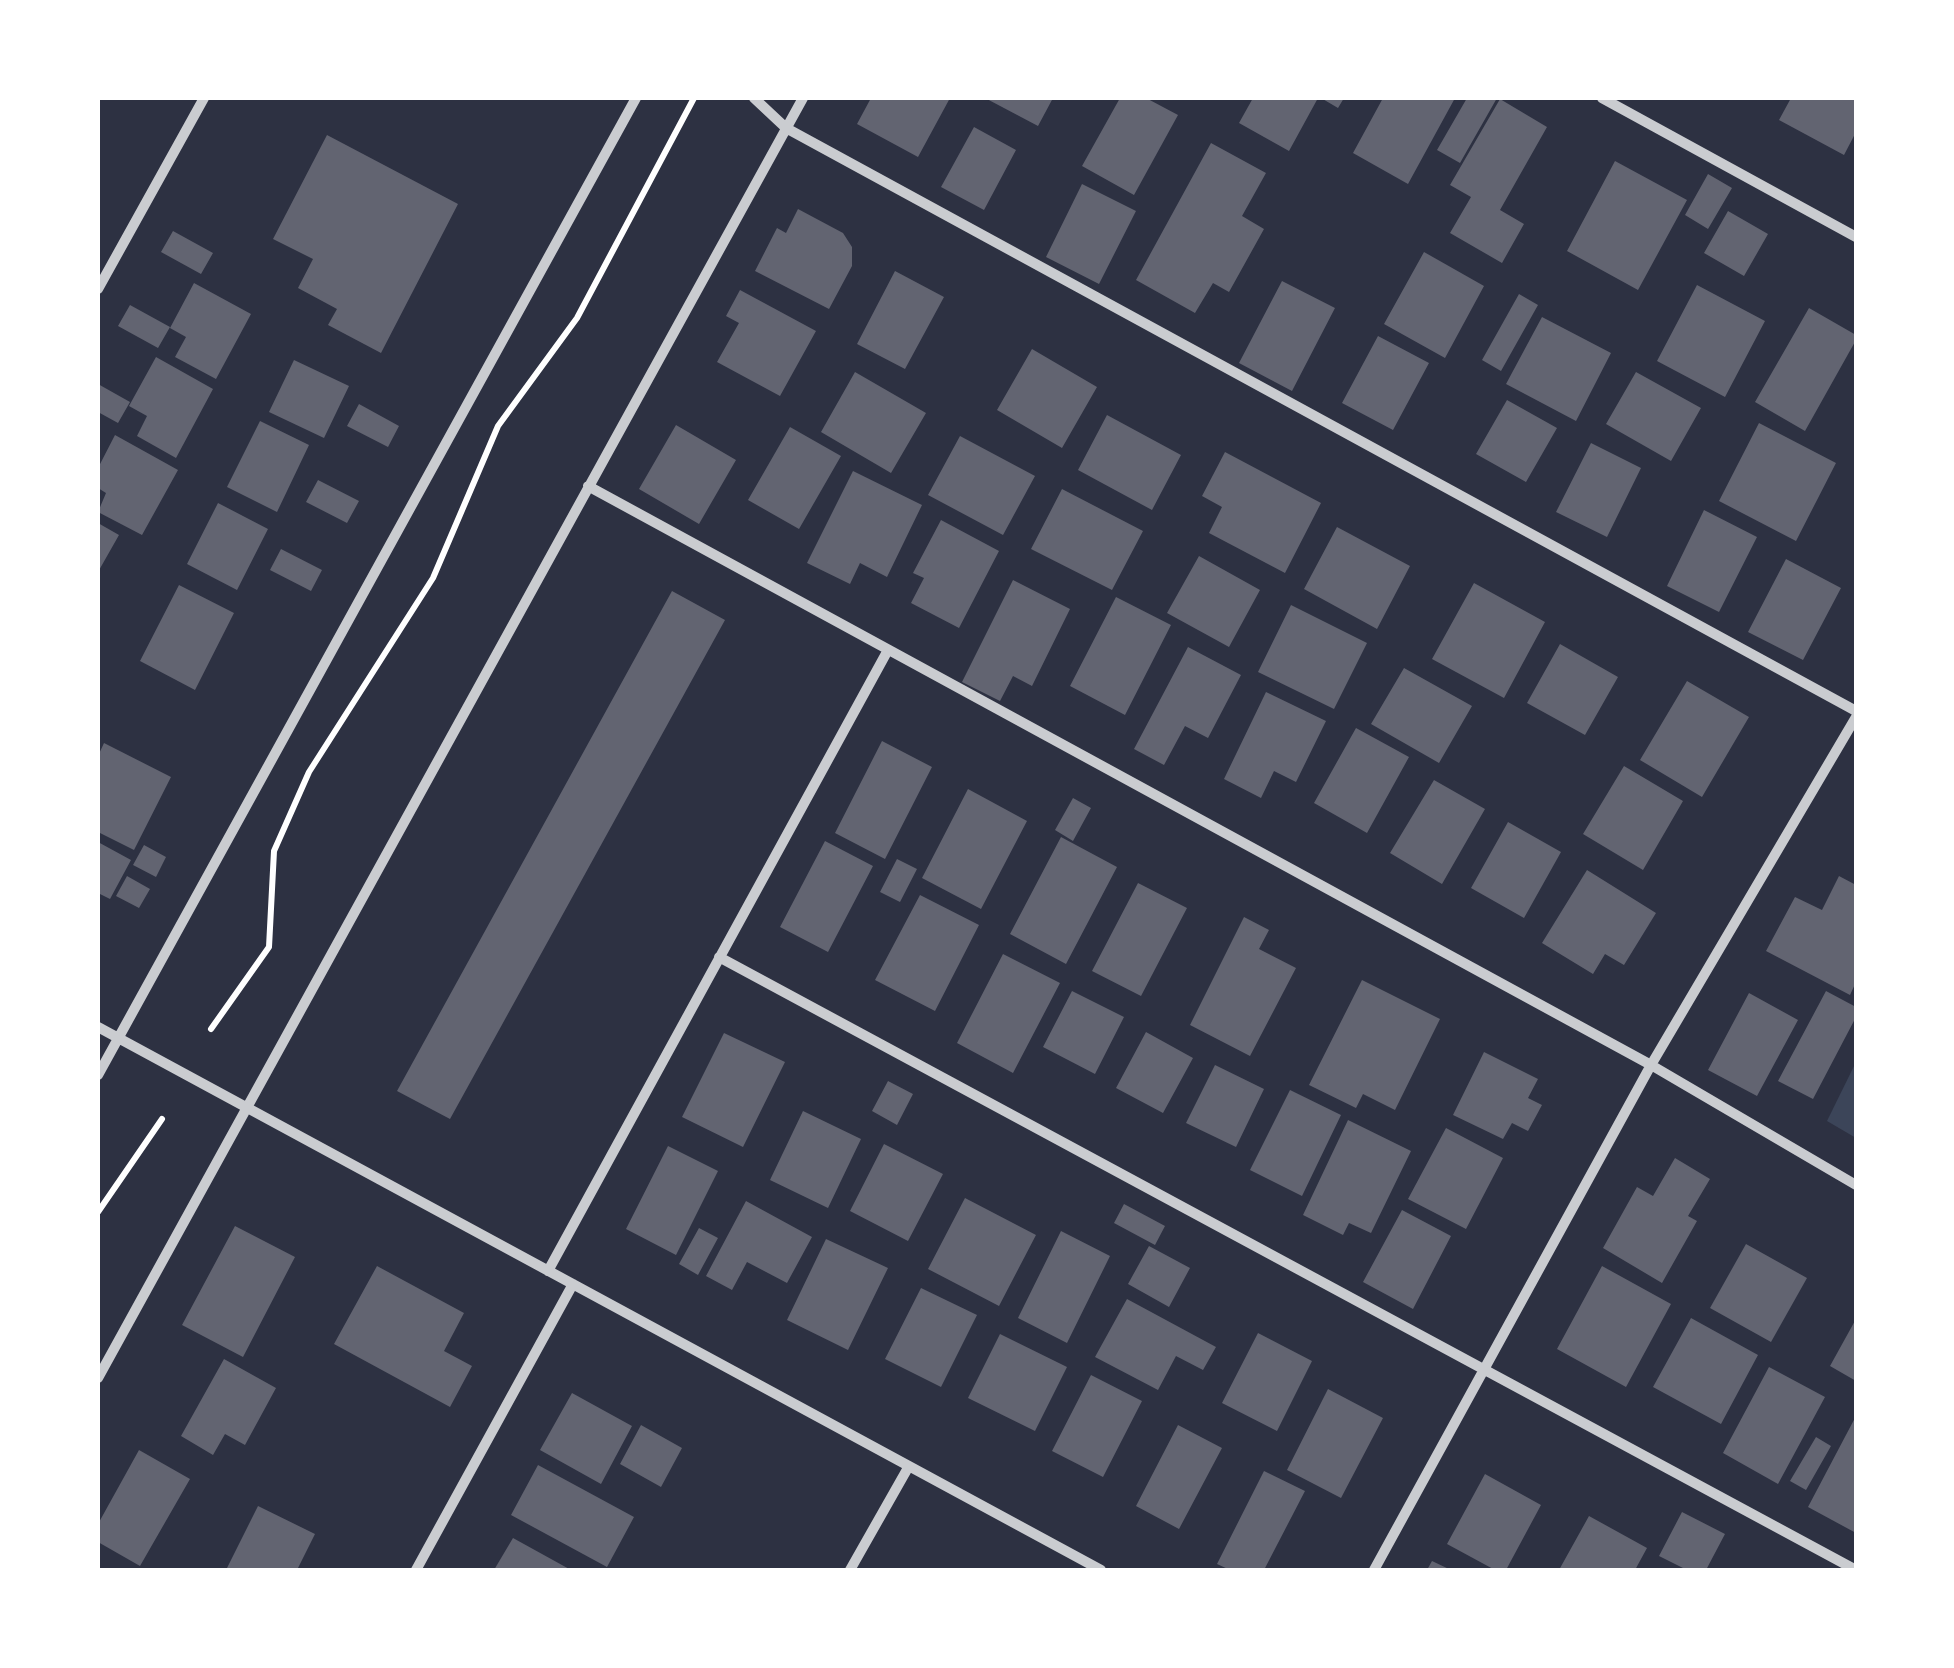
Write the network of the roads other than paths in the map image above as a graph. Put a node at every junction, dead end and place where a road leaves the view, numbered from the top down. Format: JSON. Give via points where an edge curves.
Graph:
{"nodes":[{"id":1,"x":204,"y":98,"type":"edge"},
{"id":2,"x":636,"y":98,"type":"edge"},
{"id":3,"x":754,"y":98,"type":"edge"},
{"id":4,"x":802,"y":98,"type":"edge"},
{"id":5,"x":1602,"y":98,"type":"edge"},
{"id":6,"x":786,"y":128,"type":"junction"},
{"id":7,"x":1856,"y":237,"type":"edge"},
{"id":8,"x":98,"y":289,"type":"edge"},
{"id":9,"x":588,"y":486,"type":"junction"},
{"id":10,"x":888,"y":650,"type":"junction"},
{"id":11,"x":1856,"y":714,"type":"edge"},
{"id":12,"x":720,"y":958,"type":"junction"},
{"id":13,"x":98,"y":1027,"type":"edge"},
{"id":14,"x":120,"y":1038,"type":"junction"},
{"id":15,"x":1651,"y":1065,"type":"junction"},
{"id":16,"x":98,"y":1074,"type":"edge"},
{"id":17,"x":247,"y":1108,"type":"junction"},
{"id":18,"x":1856,"y":1185,"type":"edge"},
{"id":19,"x":548,"y":1271,"type":"junction"},
{"id":20,"x":573,"y":1284,"type":"junction"},
{"id":21,"x":1486,"y":1370,"type":"junction"},
{"id":22,"x":98,"y":1378,"type":"edge"},
{"id":23,"x":909,"y":1466,"type":"junction"},
{"id":24,"x":416,"y":1570,"type":"edge"},
{"id":25,"x":850,"y":1570,"type":"edge"},
{"id":26,"x":1102,"y":1570,"type":"edge"},
{"id":27,"x":1374,"y":1570,"type":"edge"},
{"id":28,"x":1856,"y":1570,"type":"edge"}],
"edges":[{"from":1,"to":8,"type":"street"},
{"from":2,"to":14,"type":"street"},
{"from":3,"to":6,"type":"street"},
{"from":4,"to":6,"type":"street"},
{"from":5,"to":7,"type":"street"},
{"from":6,"to":9,"type":"street"},
{"from":6,"to":11,"type":"street"},
{"from":9,"to":10,"type":"street"},
{"from":9,"to":17,"type":"street"},
{"from":10,"to":12,"type":"street"},
{"from":10,"to":15,"type":"street"},
{"from":11,"to":15,"type":"street"},
{"from":12,"to":19,"type":"street"},
{"from":12,"to":21,"type":"street"},
{"from":13,"to":14,"type":"street"},
{"from":14,"to":16,"type":"street"},
{"from":14,"to":17,"type":"street"},
{"from":15,"to":18,"type":"street"},
{"from":15,"to":21,"type":"street"},
{"from":17,"to":19,"type":"street"},
{"from":17,"to":22,"type":"street"},
{"from":19,"to":20,"type":"street"},
{"from":20,"to":23,"type":"street"},
{"from":20,"to":24,"type":"street"},
{"from":21,"to":27,"type":"street"},
{"from":21,"to":28,"type":"street"},
{"from":23,"to":25,"type":"street"},
{"from":23,"to":26,"type":"street"}]}
